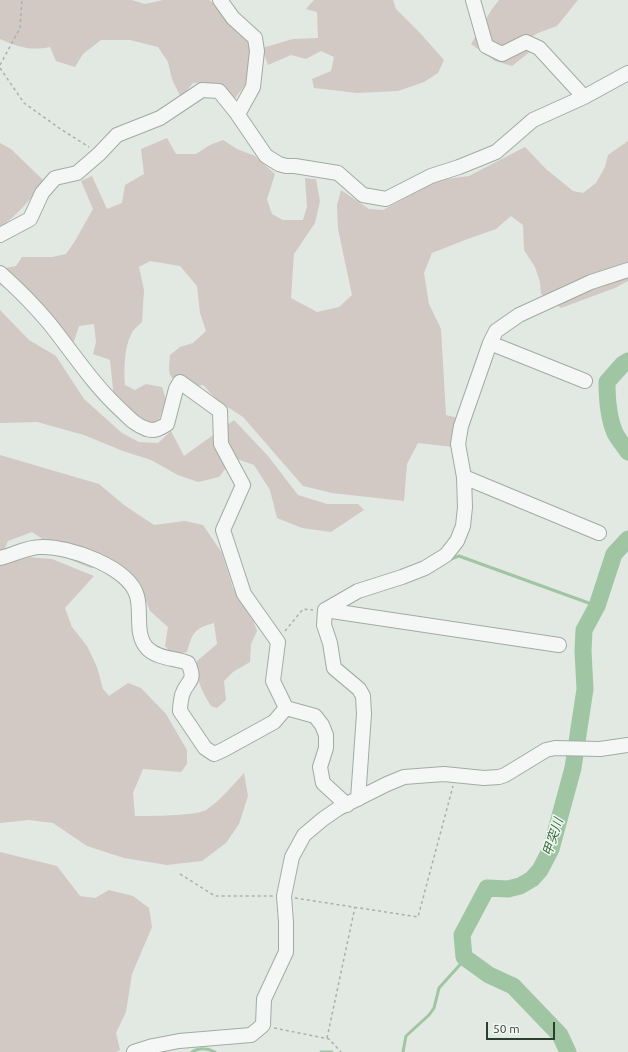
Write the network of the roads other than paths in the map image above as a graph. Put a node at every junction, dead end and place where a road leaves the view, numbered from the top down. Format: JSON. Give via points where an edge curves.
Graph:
{"nodes":[{"id":1,"x":220,"y":0,"type":"edge"},
{"id":2,"x":473,"y":0,"type":"edge"},
{"id":3,"x":628,"y":73,"type":"edge"},
{"id":4,"x":584,"y":97,"type":"junction"},
{"id":5,"x":238,"y":114,"type":"junction"},
{"id":6,"x":0,"y":235,"type":"edge"},
{"id":7,"x":628,"y":270,"type":"edge"},
{"id":8,"x":0,"y":273,"type":"edge"},
{"id":9,"x":490,"y":343,"type":"junction"},
{"id":10,"x":586,"y":381,"type":"dead end"},
{"id":11,"x":464,"y":477,"type":"junction"},
{"id":12,"x":599,"y":533,"type":"dead end"},
{"id":13,"x":0,"y":558,"type":"edge"},
{"id":14,"x":325,"y":610,"type":"junction"},
{"id":15,"x":559,"y":645,"type":"dead end"},
{"id":16,"x":286,"y":708,"type":"junction"},
{"id":17,"x":628,"y":745,"type":"edge"},
{"id":18,"x":352,"y":802,"type":"junction"},
{"id":19,"x":134,"y":1052,"type":"edge"}],
"edges":[{"from":1,"to":5,"type":"street","via":[[233,18],[255,38],[257,51],[253,86]]},
{"from":2,"to":4,"type":"street","via":[[486,46],[502,54],[526,42],[539,48]]},
{"from":3,"to":4,"type":"street"},
{"from":4,"to":5,"type":"street","via":[[533,120],[496,152],[431,176],[386,199],[362,195],[338,173],[279,164],[266,156]]},
{"from":5,"to":6,"type":"street","via":[[219,91],[202,90],[160,118],[117,135],[77,173],[55,178],[42,193],[30,219]]},
{"from":7,"to":9,"type":"street","via":[[591,282],[519,315],[496,331]]},
{"from":8,"to":16,"type":"street","via":[[28,298],[81,367],[111,401],[137,425],[157,430],[167,424],[180,382],[220,412],[221,444],[243,485],[223,530],[244,594],[278,641],[273,681]]},
{"from":9,"to":10,"type":"street"},
{"from":9,"to":11,"type":"street","via":[[461,426],[458,444]]},
{"from":11,"to":12,"type":"street"},
{"from":11,"to":14,"type":"street","via":[[463,526],[457,541],[446,555],[425,568],[358,591]]},
{"from":13,"to":16,"type":"street","via":[[28,548],[61,548],[78,552],[102,563],[131,583],[140,608],[139,633],[148,649],[161,657],[188,663],[193,673],[182,694],[180,711],[205,748],[214,754],[274,722]]},
{"from":14,"to":15,"type":"street"},
{"from":14,"to":18,"type":"street","via":[[324,625],[334,668],[359,689],[363,696],[364,714]]},
{"from":16,"to":18,"type":"street","via":[[314,716],[322,725],[326,736],[326,748],[320,767],[322,783]]},
{"from":17,"to":18,"type":"street","via":[[584,750],[546,750],[499,777],[438,774],[404,777]]},
{"from":18,"to":19,"type":"street","via":[[323,819],[304,835],[292,856],[284,896],[286,952],[264,999],[263,1025],[251,1036],[179,1041]]}]}
